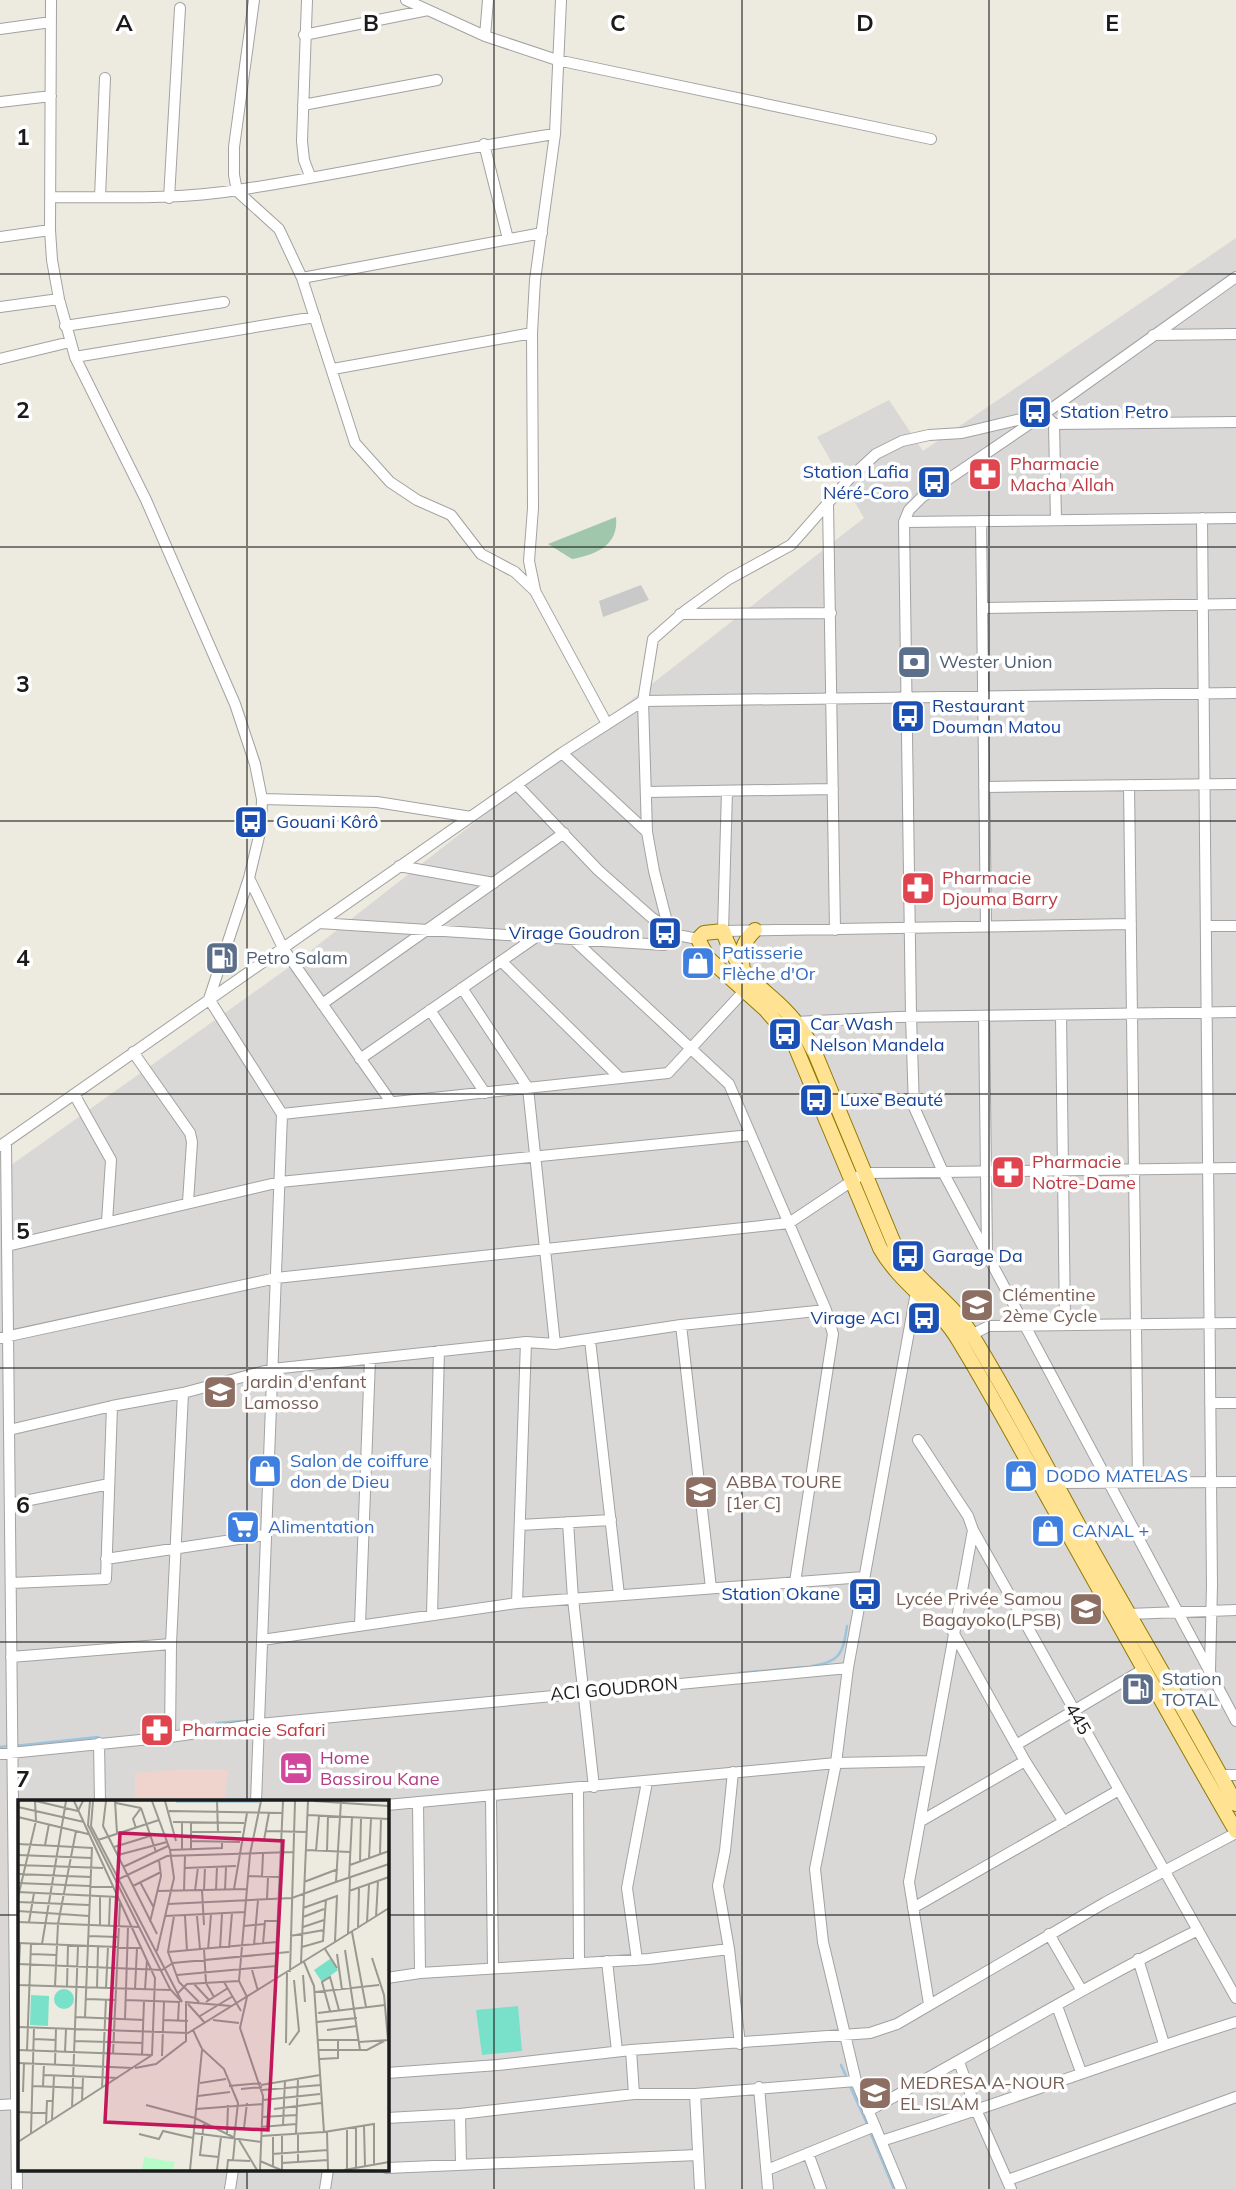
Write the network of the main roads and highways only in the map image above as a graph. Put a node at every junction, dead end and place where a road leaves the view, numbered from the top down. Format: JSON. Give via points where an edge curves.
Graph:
{"nodes":[{"id":1,"x":755,"y":930,"type":"road end"},
{"id":2,"x":743,"y":972,"type":"junction"},
{"id":3,"x":918,"y":1285,"type":"junction"},
{"id":4,"x":1236,"y":1804,"type":"edge"},
{"id":5,"x":1236,"y":1832,"type":"edge"}],
"edges":[{"from":1,"to":2,"type":"main road","via":[[742,946]]},
{"from":2,"to":3,"type":"main road","via":[[801,1028],[815,1053],[895,1246]]},
{"from":2,"to":3,"type":"main road","via":[[723,931],[704,933],[698,939],[708,958],[793,1041],[887,1260]]},
{"from":3,"to":4,"type":"main road","via":[[948,1303],[971,1335]]},
{"from":3,"to":5,"type":"main road","via":[[955,1334]]}]}
